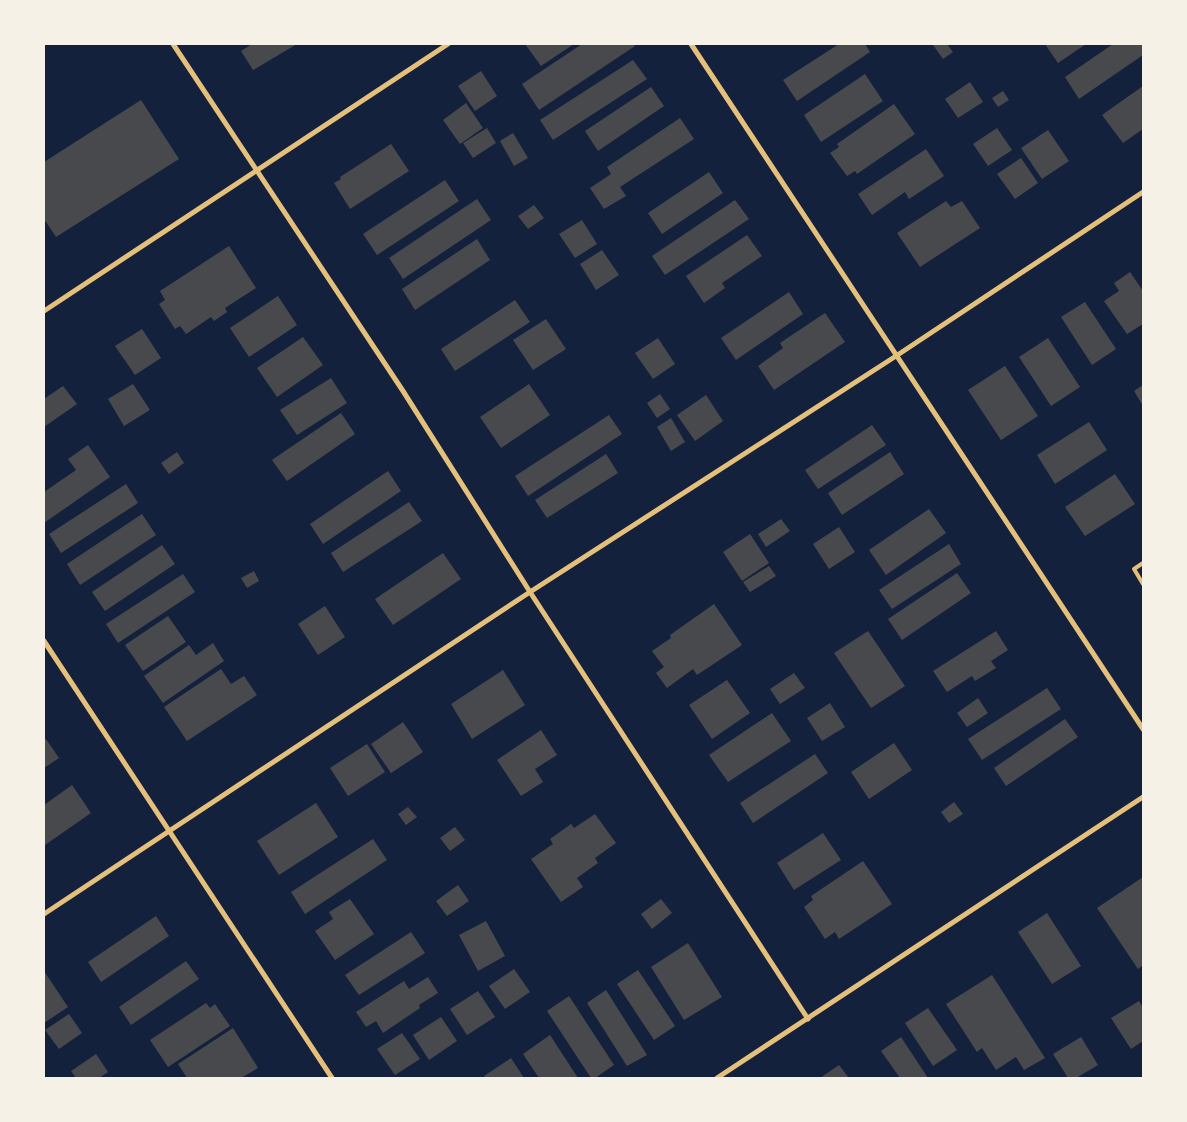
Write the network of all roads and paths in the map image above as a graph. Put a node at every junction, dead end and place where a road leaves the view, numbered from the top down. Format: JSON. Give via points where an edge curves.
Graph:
{"nodes":[{"id":1,"x":174,"y":44,"type":"edge"},
{"id":2,"x":448,"y":44,"type":"edge"},
{"id":3,"x":690,"y":44,"type":"edge"},
{"id":4,"x":258,"y":169,"type":"junction"},
{"id":5,"x":1143,"y":192,"type":"edge"},
{"id":6,"x":44,"y":311,"type":"edge"},
{"id":7,"x":896,"y":356,"type":"junction"},
{"id":8,"x":1143,"y":563,"type":"edge"},
{"id":9,"x":1143,"y":584,"type":"edge"},
{"id":10,"x":530,"y":592,"type":"junction"},
{"id":11,"x":44,"y":640,"type":"edge"},
{"id":12,"x":1143,"y":729,"type":"edge"},
{"id":13,"x":1143,"y":797,"type":"edge"},
{"id":14,"x":170,"y":831,"type":"junction"},
{"id":15,"x":44,"y":914,"type":"edge"},
{"id":16,"x":808,"y":1019,"type":"junction"},
{"id":17,"x":332,"y":1078,"type":"edge"},
{"id":18,"x":717,"y":1078,"type":"edge"}],
"edges":[{"from":1,"to":4,"type":"street"},
{"from":2,"to":4,"type":"street"},
{"from":3,"to":7,"type":"street"},
{"from":4,"to":6,"type":"street"},
{"from":4,"to":10,"type":"street"},
{"from":5,"to":7,"type":"street"},
{"from":7,"to":10,"type":"street"},
{"from":7,"to":12,"type":"street"},
{"from":8,"to":9,"type":"lane","via":[[1134,570]]},
{"from":10,"to":14,"type":"street"},
{"from":10,"to":16,"type":"street"},
{"from":11,"to":14,"type":"street"},
{"from":13,"to":16,"type":"street"},
{"from":14,"to":15,"type":"street"},
{"from":14,"to":17,"type":"street"},
{"from":16,"to":18,"type":"street"}]}
